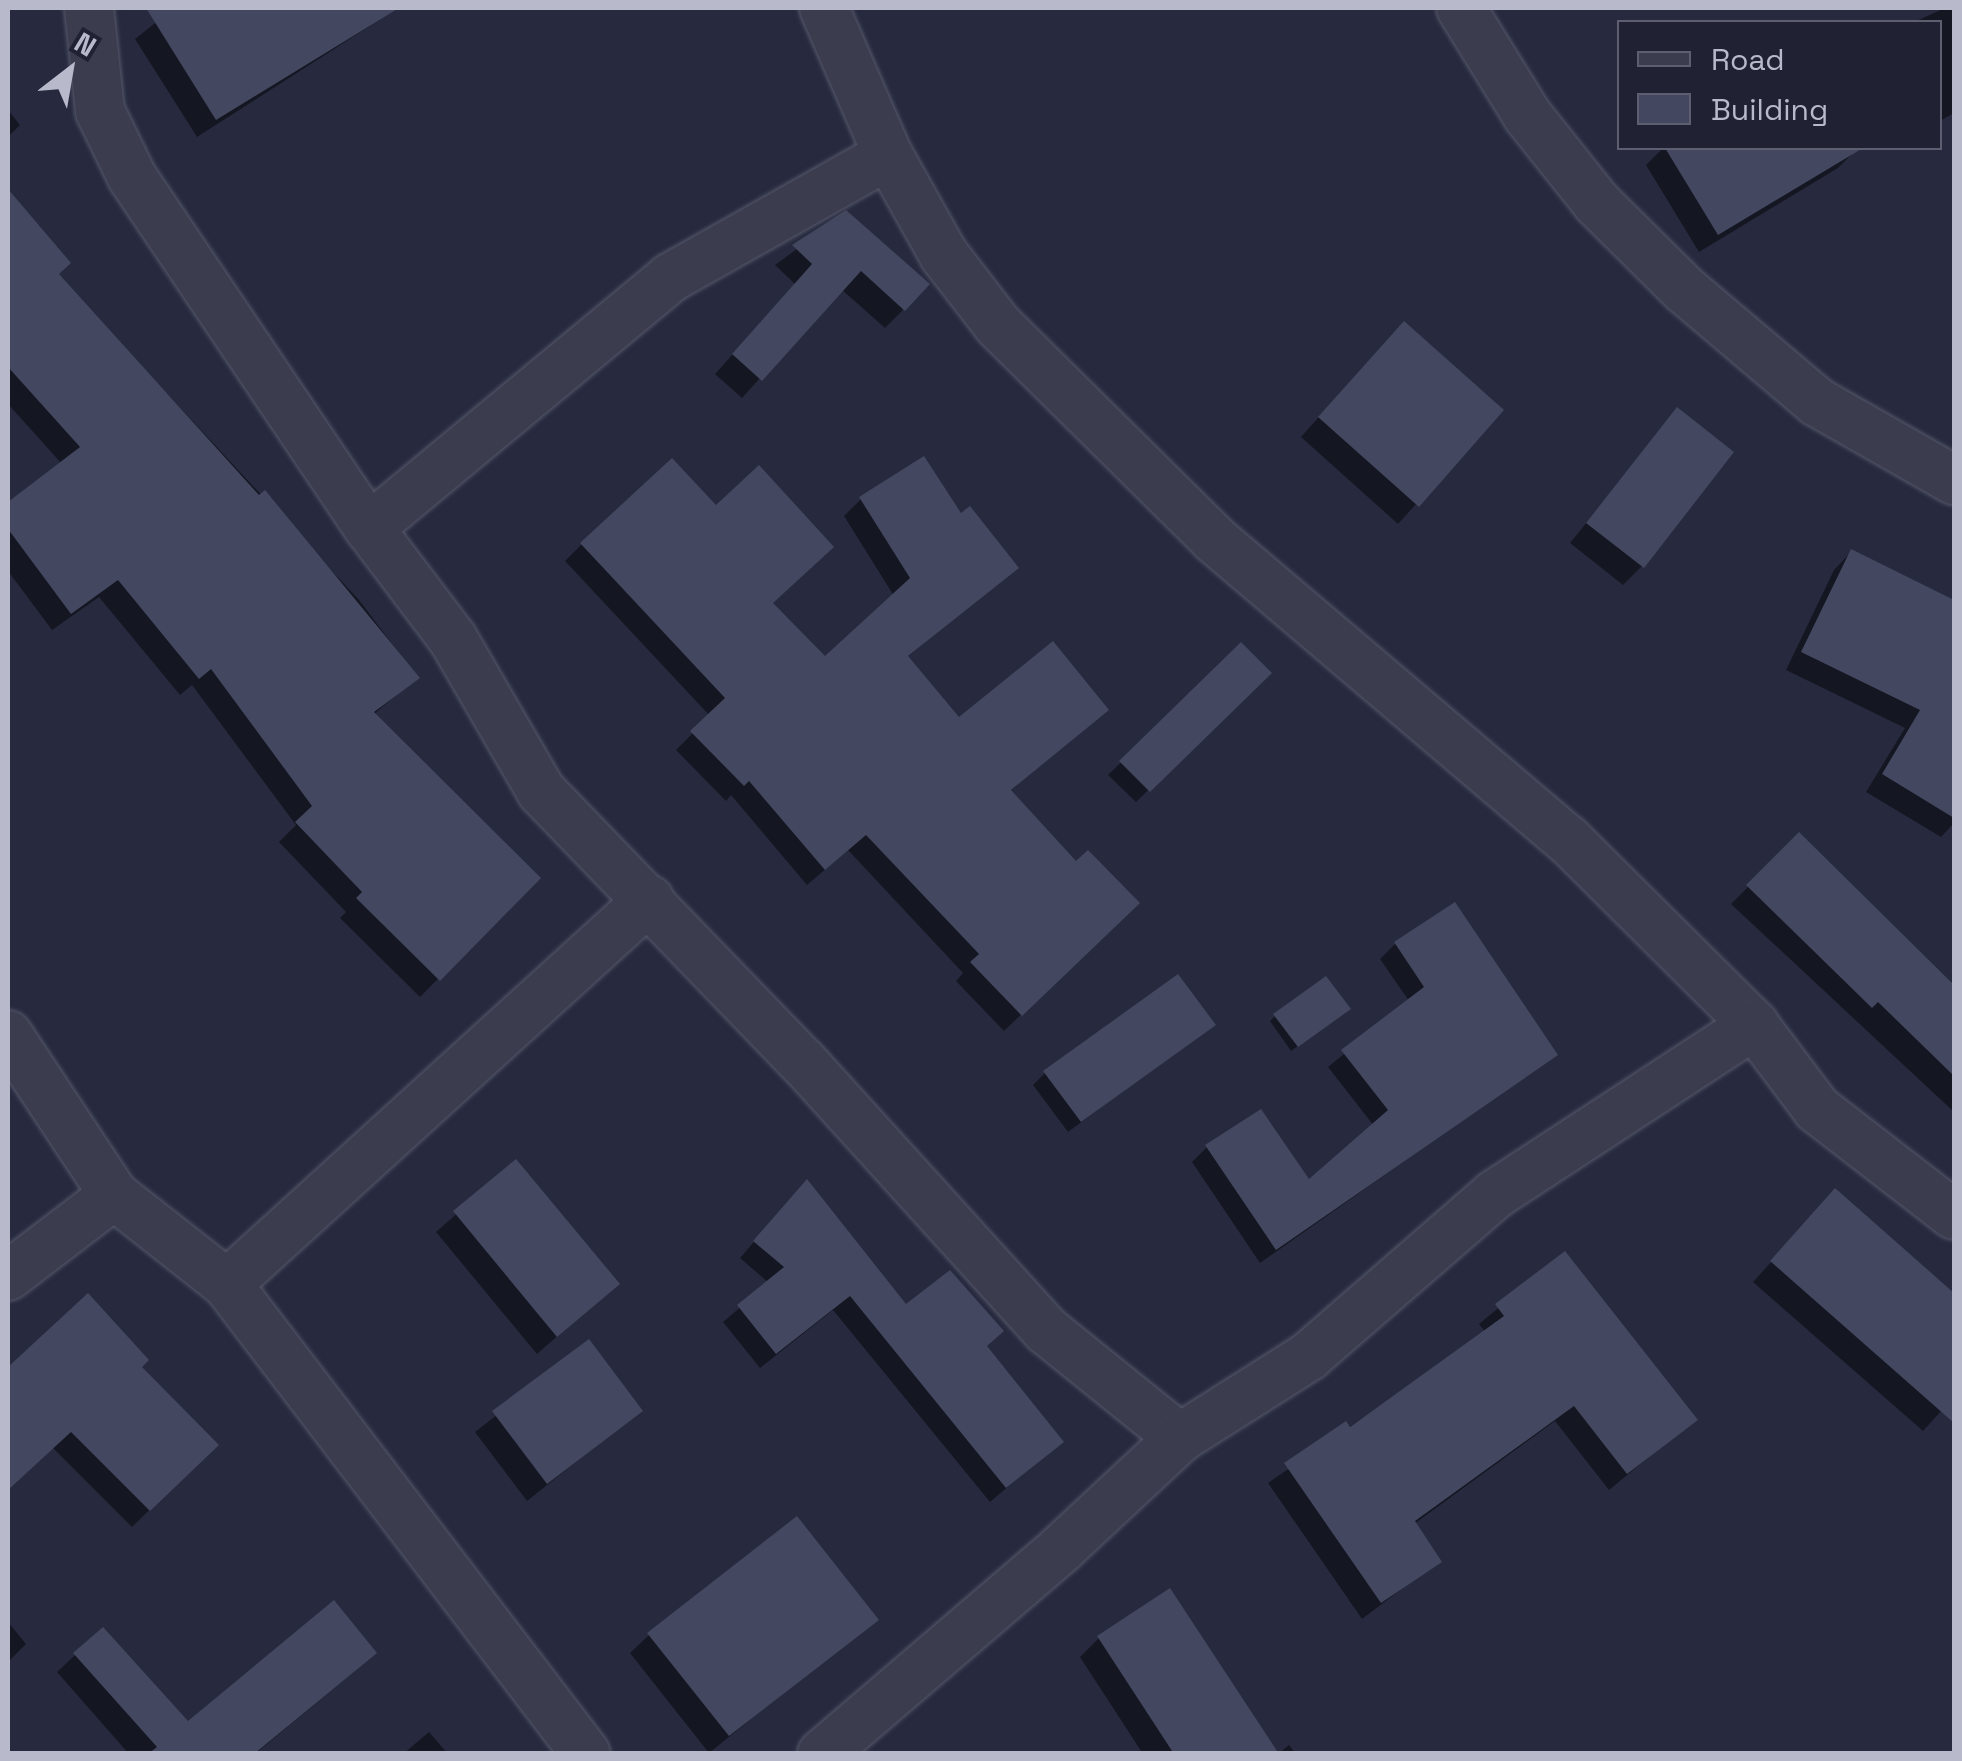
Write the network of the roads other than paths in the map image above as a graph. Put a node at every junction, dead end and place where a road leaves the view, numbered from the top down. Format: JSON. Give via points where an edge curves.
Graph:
{"nodes":[{"id":1,"x":89,"y":8,"type":"edge"},
{"id":2,"x":824,"y":8,"type":"edge"},
{"id":3,"x":1461,"y":8,"type":"edge"},
{"id":4,"x":888,"y":154,"type":"junction"},
{"id":5,"x":1954,"y":480,"type":"edge"},
{"id":6,"x":369,"y":528,"type":"junction"},
{"id":7,"x":649,"y":900,"type":"junction"},
{"id":8,"x":1754,"y":1025,"type":"junction"},
{"id":9,"x":8,"y":1035,"type":"edge"},
{"id":10,"x":114,"y":1195,"type":"junction"},
{"id":11,"x":1954,"y":1215,"type":"edge"},
{"id":12,"x":8,"y":1276,"type":"edge"},
{"id":13,"x":227,"y":1284,"type":"junction"},
{"id":14,"x":1180,"y":1438,"type":"junction"},
{"id":15,"x":586,"y":1754,"type":"edge"},
{"id":16,"x":822,"y":1754,"type":"edge"}],
"edges":[{"from":1,"to":6,"type":"street","via":[[100,111],[132,177]]},
{"from":2,"to":4,"type":"street"},
{"from":3,"to":5,"type":"street","via":[[1527,116],[1597,202],[1685,290],[1817,402]]},
{"from":4,"to":6,"type":"street","via":[[670,278]]},
{"from":4,"to":8,"type":"street","via":[[944,254],[998,324],[1072,400],[1214,539],[1567,838]]},
{"from":6,"to":7,"type":"street","via":[[454,639],[541,791]]},
{"from":7,"to":13,"type":"street"},
{"from":7,"to":14,"type":"street","via":[[1046,1330]]},
{"from":8,"to":11,"type":"street","via":[[1817,1109]]},
{"from":8,"to":14,"type":"street","via":[[1494,1195],[1308,1356]]},
{"from":9,"to":10,"type":"street"},
{"from":10,"to":12,"type":"street"},
{"from":10,"to":13,"type":"street"},
{"from":13,"to":15,"type":"street"},
{"from":14,"to":16,"type":"street"}]}
